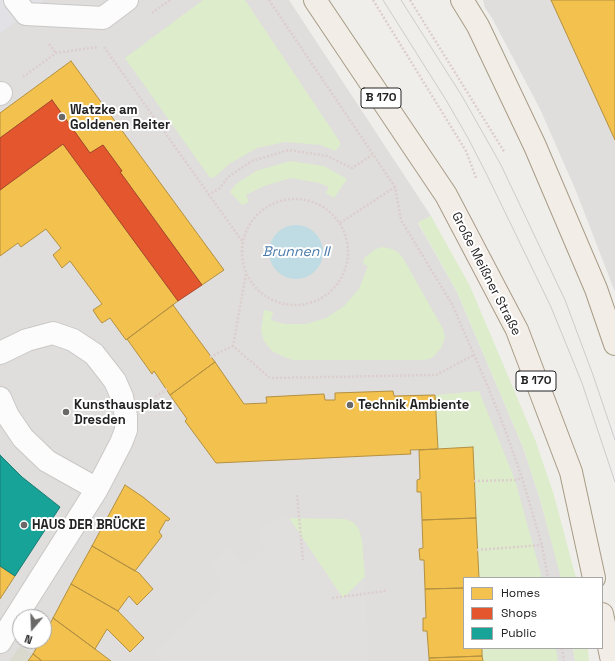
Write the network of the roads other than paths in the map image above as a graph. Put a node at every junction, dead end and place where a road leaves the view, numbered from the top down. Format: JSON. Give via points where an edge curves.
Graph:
{"nodes":[{"id":1,"x":15,"y":0,"type":"edge"},
{"id":2,"x":127,"y":0,"type":"edge"},
{"id":3,"x":315,"y":0,"type":"edge"},
{"id":4,"x":462,"y":0,"type":"edge"},
{"id":5,"x":615,"y":344,"type":"edge"},
{"id":6,"x":0,"y":353,"type":"edge"},
{"id":7,"x":0,"y":398,"type":"edge"},
{"id":8,"x":97,"y":488,"type":"junction"},
{"id":9,"x":594,"y":577,"type":"edge"},
{"id":10,"x":603,"y":619,"type":"edge"},
{"id":11,"x":0,"y":642,"type":"edge"},
{"id":12,"x":612,"y":661,"type":"edge"}],
"edges":[{"from":1,"to":2,"type":"street","via":[[26,14],[103,18]]},
{"from":3,"to":9,"type":"main road","name":"Große Meißner Straße","number":"B 170","via":[[446,195],[516,330],[571,472]]},
{"from":4,"to":5,"type":"main road","via":[[478,26],[535,146],[596,290]]},
{"from":6,"to":8,"type":"street","via":[[27,340],[53,333],[72,340],[94,354],[115,381],[122,397],[126,430]]},
{"from":7,"to":8,"type":"street","via":[[8,416],[23,438],[48,461]]},
{"from":8,"to":11,"type":"street"},
{"from":10,"to":12,"type":"main road"}]}
